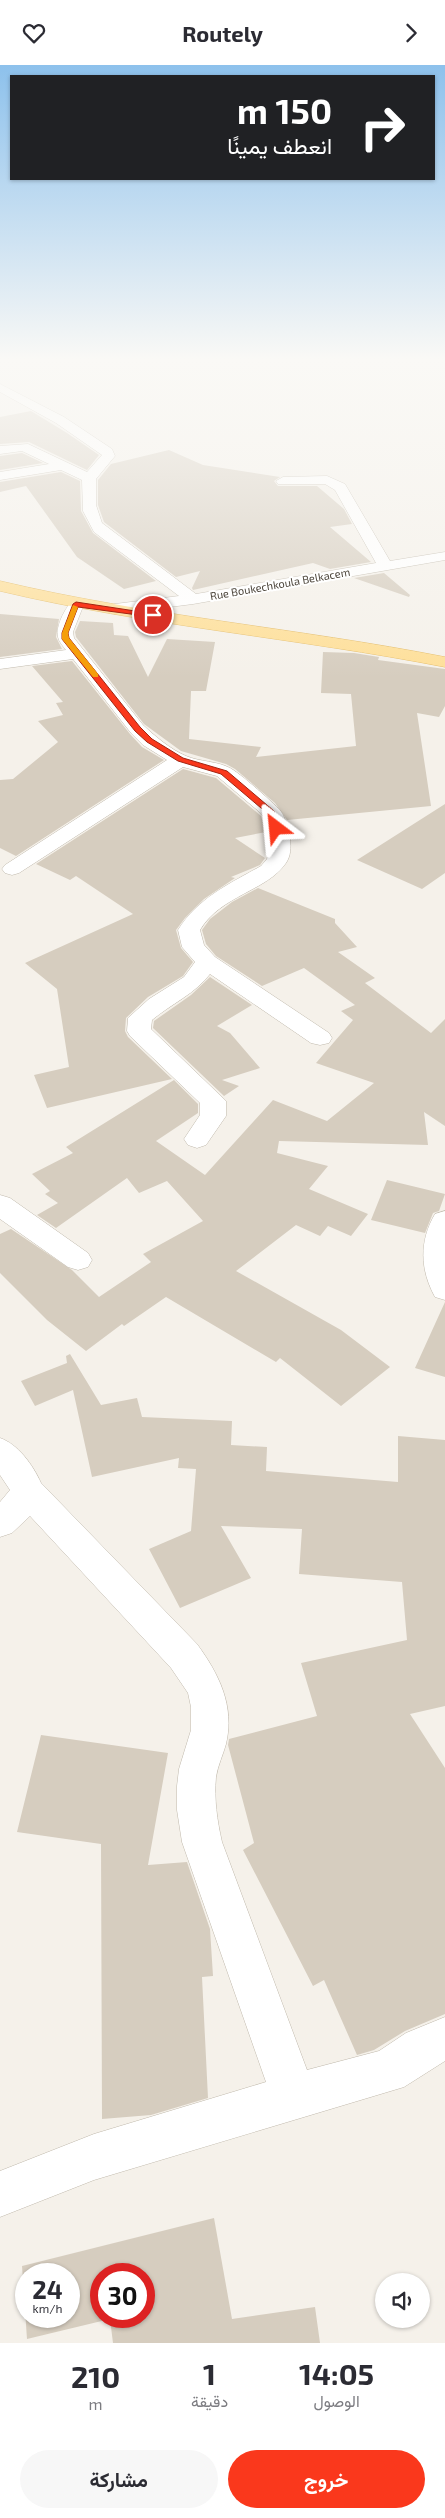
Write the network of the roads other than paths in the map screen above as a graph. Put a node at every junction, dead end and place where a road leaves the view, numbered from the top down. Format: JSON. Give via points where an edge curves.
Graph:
{"nodes":[{"id":1,"x":104,"y":465,"type":"edge"},
{"id":2,"x":60,"y":466,"type":"joint"},
{"id":3,"x":0,"y":476,"type":"edge"},
{"id":4,"x":89,"y":477,"type":"junction"},
{"id":5,"x":282,"y":481,"type":"dead end"},
{"id":6,"x":445,"y":556,"type":"edge"},
{"id":7,"x":409,"y":563,"type":"junction"},
{"id":8,"x":385,"y":566,"type":"junction"},
{"id":9,"x":445,"y":569,"type":"edge"},
{"id":10,"x":0,"y":586,"type":"edge"},
{"id":11,"x":193,"y":599,"type":"junction"},
{"id":12,"x":76,"y":604,"type":"junction"},
{"id":13,"x":115,"y":609,"type":"junction"},
{"id":14,"x":77,"y":654,"type":"junction"},
{"id":15,"x":445,"y":662,"type":"edge"},
{"id":16,"x":0,"y":664,"type":"edge"},
{"id":17,"x":180,"y":760,"type":"junction"},
{"id":18,"x":12,"y":869,"type":"dead end"},
{"id":19,"x":207,"y":962,"type":"junction"},
{"id":20,"x":320,"y":1039,"type":"dead end"},
{"id":21,"x":197,"y":1139,"type":"dead end"},
{"id":22,"x":0,"y":1205,"type":"edge"},
{"id":23,"x":445,"y":1221,"type":"edge"},
{"id":24,"x":78,"y":1260,"type":"dead end"},
{"id":25,"x":445,"y":1289,"type":"edge"},
{"id":26,"x":0,"y":1451,"type":"edge"},
{"id":27,"x":27,"y":1490,"type":"junction"},
{"id":28,"x":0,"y":1523,"type":"edge"},
{"id":29,"x":445,"y":2039,"type":"edge"},
{"id":30,"x":294,"y":2096,"type":"junction"},
{"id":31,"x":0,"y":2194,"type":"edge"}],
"edges":[{"from":1,"to":4,"type":"street"},
{"from":2,"to":3,"type":"street"},
{"from":2,"to":4,"type":"street"},
{"from":4,"to":11,"type":"street","via":[[88,505],[91,518],[99,529]]},
{"from":5,"to":8,"type":"street","via":[[327,480],[340,487]]},
{"from":6,"to":7,"type":"street","name":"Rue Boukechkoula Belkacem"},
{"from":7,"to":8,"type":"street","name":"Rue Boukechkoula Belkacem"},
{"from":7,"to":9,"type":"street"},
{"from":8,"to":11,"type":"street","name":"Rue Boukechkoula Belkacem"},
{"from":10,"to":12,"type":"main road"},
{"from":11,"to":13,"type":"street","name":"Rue Boukechkoula Belkacem"},
{"from":12,"to":13,"type":"main road"},
{"from":12,"to":14,"type":"street","via":[[65,633]]},
{"from":13,"to":15,"type":"main road"},
{"from":14,"to":16,"type":"street"},
{"from":14,"to":17,"type":"street","via":[[137,729],[149,741]]},
{"from":17,"to":18,"type":"street"},
{"from":17,"to":19,"type":"street","via":[[224,772],[272,813],[281,844],[277,861],[268,870],[216,900],[197,917],[189,930],[193,947]]},
{"from":19,"to":20,"type":"street"},
{"from":19,"to":21,"type":"street","via":[[192,982],[140,1019],[139,1031],[213,1101],[213,1116]]},
{"from":22,"to":24,"type":"street"},
{"from":23,"to":25,"type":"street","via":[[435,1257],[437,1274]]},
{"from":26,"to":27,"type":"street","via":[[24,1481]]},
{"from":27,"to":28,"type":"street","via":[[22,1503]]},
{"from":27,"to":30,"type":"street","via":[[184,1655],[202,1679],[211,1708],[208,1743],[197,1774],[194,1807],[202,1842]]},
{"from":29,"to":30,"type":"street","via":[[422,2049],[388,2071]]},
{"from":30,"to":31,"type":"street","via":[[94,2157]]}]}
